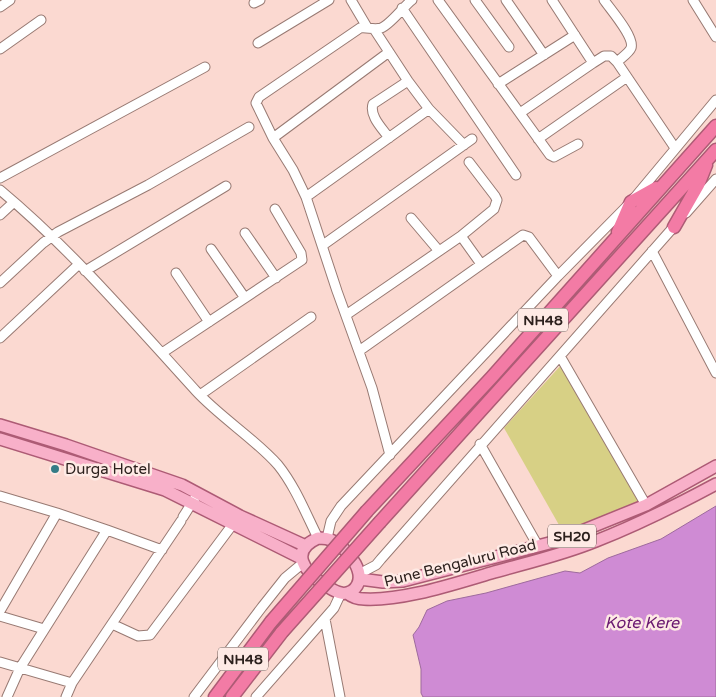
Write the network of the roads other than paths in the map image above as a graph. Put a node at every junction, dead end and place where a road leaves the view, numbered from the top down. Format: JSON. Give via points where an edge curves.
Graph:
{"nodes":[{"id":1,"x":10,"y":0,"type":"edge"},
{"id":2,"x":329,"y":0,"type":"edge"},
{"id":3,"x":351,"y":0,"type":"edge"},
{"id":4,"x":412,"y":0,"type":"edge"},
{"id":5,"x":438,"y":0,"type":"edge"},
{"id":6,"x":475,"y":0,"type":"edge"},
{"id":7,"x":506,"y":0,"type":"edge"},
{"id":8,"x":552,"y":0,"type":"edge"},
{"id":9,"x":604,"y":0,"type":"edge"},
{"id":10,"x":693,"y":0,"type":"edge"},
{"id":11,"x":0,"y":7,"type":"edge"},
{"id":12,"x":402,"y":8,"type":"junction"},
{"id":13,"x":41,"y":20,"type":"dead end"},
{"id":14,"x":371,"y":28,"type":"junction"},
{"id":15,"x":575,"y":35,"type":"junction"},
{"id":16,"x":716,"y":37,"type":"edge"},
{"id":17,"x":258,"y":43,"type":"dead end"},
{"id":18,"x":509,"y":47,"type":"dead end"},
{"id":19,"x":0,"y":49,"type":"edge"},
{"id":20,"x":389,"y":52,"type":"junction"},
{"id":21,"x":544,"y":55,"type":"junction"},
{"id":22,"x":617,"y":62,"type":"junction"},
{"id":23,"x":593,"y":63,"type":"junction"},
{"id":24,"x":205,"y":67,"type":"dead end"},
{"id":25,"x":627,"y":77,"type":"junction"},
{"id":26,"x":408,"y":80,"type":"junction"},
{"id":27,"x":498,"y":84,"type":"junction"},
{"id":28,"x":716,"y":100,"type":"edge"},
{"id":29,"x":429,"y":109,"type":"junction"},
{"id":30,"x":520,"y":113,"type":"junction"},
{"id":31,"x":716,"y":126,"type":"edge"},
{"id":32,"x":249,"y":127,"type":"dead end"},
{"id":33,"x":273,"y":138,"type":"junction"},
{"id":34,"x":389,"y":138,"type":"junction"},
{"id":35,"x":538,"y":139,"type":"junction"},
{"id":36,"x":578,"y":144,"type":"dead end"},
{"id":37,"x":675,"y":148,"type":"junction"},
{"id":38,"x":714,"y":155,"type":"edge"},
{"id":39,"x":469,"y":162,"type":"dead end"},
{"id":40,"x":516,"y":175,"type":"dead end"},
{"id":41,"x":0,"y":178,"type":"edge"},
{"id":42,"x":716,"y":179,"type":"edge"},
{"id":43,"x":665,"y":183,"type":"junction"},
{"id":44,"x":226,"y":186,"type":"dead end"},
{"id":45,"x":0,"y":190,"type":"edge"},
{"id":46,"x":306,"y":197,"type":"junction"},
{"id":47,"x":14,"y":202,"type":"junction"},
{"id":48,"x":631,"y":202,"type":"junction"},
{"id":49,"x":275,"y":209,"type":"dead end"},
{"id":50,"x":0,"y":215,"type":"edge"},
{"id":51,"x":412,"y":218,"type":"dead end"},
{"id":52,"x":674,"y":227,"type":"junction"},
{"id":53,"x":245,"y":233,"type":"dead end"},
{"id":54,"x":52,"y":236,"type":"junction"},
{"id":55,"x":461,"y":236,"type":"junction"},
{"id":56,"x":614,"y":241,"type":"junction"},
{"id":57,"x":323,"y":245,"type":"junction"},
{"id":58,"x":211,"y":249,"type":"dead end"},
{"id":59,"x":439,"y":251,"type":"junction"},
{"id":60,"x":652,"y":251,"type":"junction"},
{"id":61,"x":482,"y":264,"type":"junction"},
{"id":62,"x":82,"y":267,"type":"junction"},
{"id":63,"x":176,"y":273,"type":"dead end"},
{"id":64,"x":558,"y":276,"type":"junction"},
{"id":65,"x":276,"y":278,"type":"junction"},
{"id":66,"x":0,"y":283,"type":"edge"},
{"id":67,"x":245,"y":298,"type":"junction"},
{"id":68,"x":346,"y":315,"type":"junction"},
{"id":69,"x":311,"y":316,"type":"dead end"},
{"id":70,"x":209,"y":322,"type":"junction"},
{"id":71,"x":0,"y":338,"type":"edge"},
{"id":72,"x":359,"y":351,"type":"junction"},
{"id":73,"x":162,"y":353,"type":"junction"},
{"id":74,"x":560,"y":356,"type":"junction"},
{"id":75,"x":716,"y":373,"type":"edge"},
{"id":76,"x":200,"y":395,"type":"junction"},
{"id":77,"x":0,"y":425,"type":"edge"},
{"id":78,"x":0,"y":439,"type":"edge"},
{"id":79,"x":480,"y":444,"type":"junction"},
{"id":80,"x":390,"y":455,"type":"junction"},
{"id":81,"x":716,"y":466,"type":"edge"},
{"id":82,"x":128,"y":472,"type":"junction"},
{"id":83,"x":716,"y":484,"type":"edge"},
{"id":84,"x":195,"y":498,"type":"junction"},
{"id":85,"x":1,"y":499,"type":"edge"},
{"id":86,"x":646,"y":505,"type":"junction"},
{"id":87,"x":57,"y":513,"type":"junction"},
{"id":88,"x":233,"y":524,"type":"junction"},
{"id":89,"x":107,"y":530,"type":"junction"},
{"id":90,"x":323,"y":538,"type":"junction"},
{"id":91,"x":306,"y":546,"type":"junction"},
{"id":92,"x":538,"y":546,"type":"junction"},
{"id":93,"x":162,"y":550,"type":"junction"},
{"id":94,"x":302,"y":560,"type":"junction"},
{"id":95,"x":360,"y":577,"type":"junction"},
{"id":96,"x":344,"y":593,"type":"junction"},
{"id":97,"x":0,"y":611,"type":"edge"},
{"id":98,"x":0,"y":616,"type":"edge"},
{"id":99,"x":325,"y":619,"type":"junction"},
{"id":100,"x":112,"y":624,"type":"junction"},
{"id":101,"x":44,"y":630,"type":"junction"},
{"id":102,"x":0,"y":662,"type":"edge"},
{"id":103,"x":20,"y":668,"type":"junction"},
{"id":104,"x":72,"y":682,"type":"junction"},
{"id":105,"x":6,"y":697,"type":"edge"},
{"id":106,"x":66,"y":697,"type":"edge"},
{"id":107,"x":194,"y":697,"type":"edge"},
{"id":108,"x":215,"y":697,"type":"edge"},
{"id":109,"x":232,"y":697,"type":"edge"},
{"id":110,"x":256,"y":697,"type":"edge"},
{"id":111,"x":340,"y":697,"type":"edge"}],
"edges":[{"from":1,"to":11,"type":"street"},
{"from":2,"to":17,"type":"street"},
{"from":3,"to":14,"type":"street"},
{"from":4,"to":12,"type":"street"},
{"from":5,"to":27,"type":"street"},
{"from":6,"to":18,"type":"street"},
{"from":7,"to":21,"type":"street"},
{"from":8,"to":15,"type":"street"},
{"from":9,"to":22,"type":"street","via":[[632,42],[630,49]]},
{"from":10,"to":16,"type":"street"},
{"from":12,"to":14,"type":"street","via":[[385,26]]},
{"from":12,"to":40,"type":"street"},
{"from":13,"to":19,"type":"street"},
{"from":14,"to":20,"type":"street"},
{"from":14,"to":33,"type":"street","via":[[360,28],[259,97],[256,103]]},
{"from":15,"to":21,"type":"street"},
{"from":15,"to":23,"type":"street"},
{"from":20,"to":26,"type":"street"},
{"from":20,"to":33,"type":"street"},
{"from":21,"to":27,"type":"street"},
{"from":22,"to":23,"type":"street","via":[[611,56],[604,56]]},
{"from":22,"to":25,"type":"street"},
{"from":23,"to":30,"type":"street"},
{"from":24,"to":41,"type":"street"},
{"from":25,"to":35,"type":"street"},
{"from":25,"to":37,"type":"street"},
{"from":26,"to":29,"type":"street"},
{"from":26,"to":34,"type":"street","via":[[373,104],[373,114]]},
{"from":27,"to":30,"type":"street"},
{"from":28,"to":37,"type":"street"},
{"from":29,"to":34,"type":"street"},
{"from":29,"to":57,"type":"street","via":[[468,142]]},
{"from":30,"to":35,"type":"street"},
{"from":31,"to":43,"type":"highway","number":"NH48"},
{"from":32,"to":54,"type":"street"},
{"from":33,"to":46,"type":"street"},
{"from":34,"to":46,"type":"street"},
{"from":35,"to":36,"type":"street","via":[[554,157]]},
{"from":37,"to":48,"type":"street"},
{"from":38,"to":52,"type":"highway"},
{"from":38,"to":109,"type":"highway","number":"NH48","bridge":true,"via":[[282,632]]},
{"from":39,"to":55,"type":"street","via":[[495,196],[496,205]]},
{"from":42,"to":52,"type":"street"},
{"from":43,"to":48,"type":"highway"},
{"from":43,"to":56,"type":"highway","number":"NH48"},
{"from":44,"to":62,"type":"street"},
{"from":45,"to":47,"type":"street"},
{"from":46,"to":57,"type":"street"},
{"from":47,"to":50,"type":"street"},
{"from":47,"to":54,"type":"street"},
{"from":48,"to":56,"type":"highway"},
{"from":48,"to":64,"type":"street"},
{"from":49,"to":65,"type":"street","via":[[302,257],[300,262]]},
{"from":51,"to":59,"type":"street"},
{"from":52,"to":60,"type":"street"},
{"from":53,"to":65,"type":"street"},
{"from":54,"to":62,"type":"street"},
{"from":54,"to":66,"type":"street"},
{"from":55,"to":59,"type":"street"},
{"from":55,"to":61,"type":"street"},
{"from":56,"to":108,"type":"highway","number":"NH48","bridge":true,"via":[[368,511],[271,622]]},
{"from":57,"to":68,"type":"street"},
{"from":58,"to":67,"type":"street"},
{"from":59,"to":68,"type":"street"},
{"from":60,"to":74,"type":"street"},
{"from":60,"to":75,"type":"street"},
{"from":61,"to":64,"type":"street","via":[[523,235],[529,238]]},
{"from":61,"to":72,"type":"street"},
{"from":62,"to":71,"type":"street"},
{"from":62,"to":73,"type":"street"},
{"from":63,"to":70,"type":"street"},
{"from":64,"to":80,"type":"street"},
{"from":65,"to":67,"type":"street"},
{"from":67,"to":70,"type":"street"},
{"from":68,"to":72,"type":"street"},
{"from":69,"to":76,"type":"street"},
{"from":70,"to":73,"type":"street"},
{"from":72,"to":80,"type":"street"},
{"from":73,"to":76,"type":"street"},
{"from":74,"to":79,"type":"street"},
{"from":74,"to":86,"type":"street"},
{"from":76,"to":90,"type":"street","via":[[282,470]]},
{"from":77,"to":82,"type":"main road"},
{"from":78,"to":82,"type":"main road"},
{"from":79,"to":92,"type":"street"},
{"from":79,"to":95,"type":"street","via":[[376,565]]},
{"from":80,"to":90,"type":"street","via":[[334,514]]},
{"from":81,"to":86,"type":"main road","name":"Pune Bengaluru Road","number":"SH20"},
{"from":82,"to":84,"type":"main road","via":[[165,490]]},
{"from":83,"to":96,"type":"main road","name":"Pune Bengaluru Road","number":"SH20","via":[[685,501],[566,552],[388,598],[365,599]]},
{"from":84,"to":88,"type":"main road"},
{"from":84,"to":91,"type":"main road"},
{"from":84,"to":93,"type":"street"},
{"from":85,"to":87,"type":"street"},
{"from":86,"to":92,"type":"main road","name":"Pune Bengaluru Road","number":"SH20","via":[[565,539]]},
{"from":87,"to":89,"type":"street"},
{"from":87,"to":97,"type":"street"},
{"from":88,"to":94,"type":"main road"},
{"from":88,"to":100,"type":"street","via":[[150,635],[138,636]]},
{"from":89,"to":93,"type":"street"},
{"from":89,"to":101,"type":"street"},
{"from":90,"to":91,"type":"main road"},
{"from":90,"to":95,"type":"main road","via":[[348,554]]},
{"from":91,"to":94,"type":"main road"},
{"from":92,"to":95,"type":"main road","name":"Pune Bengaluru Road","number":"SH20","via":[[403,581],[383,582]]},
{"from":93,"to":100,"type":"street"},
{"from":94,"to":96,"type":"main road","via":[[310,574],[320,582]]},
{"from":94,"to":107,"type":"street"},
{"from":95,"to":96,"type":"main road","via":[[355,588]]},
{"from":96,"to":99,"type":"street"},
{"from":98,"to":101,"type":"street"},
{"from":99,"to":110,"type":"street"},
{"from":99,"to":111,"type":"street"},
{"from":100,"to":104,"type":"street"},
{"from":101,"to":103,"type":"street"},
{"from":102,"to":103,"type":"street"},
{"from":103,"to":104,"type":"street"},
{"from":103,"to":105,"type":"street"},
{"from":104,"to":106,"type":"street"}]}
